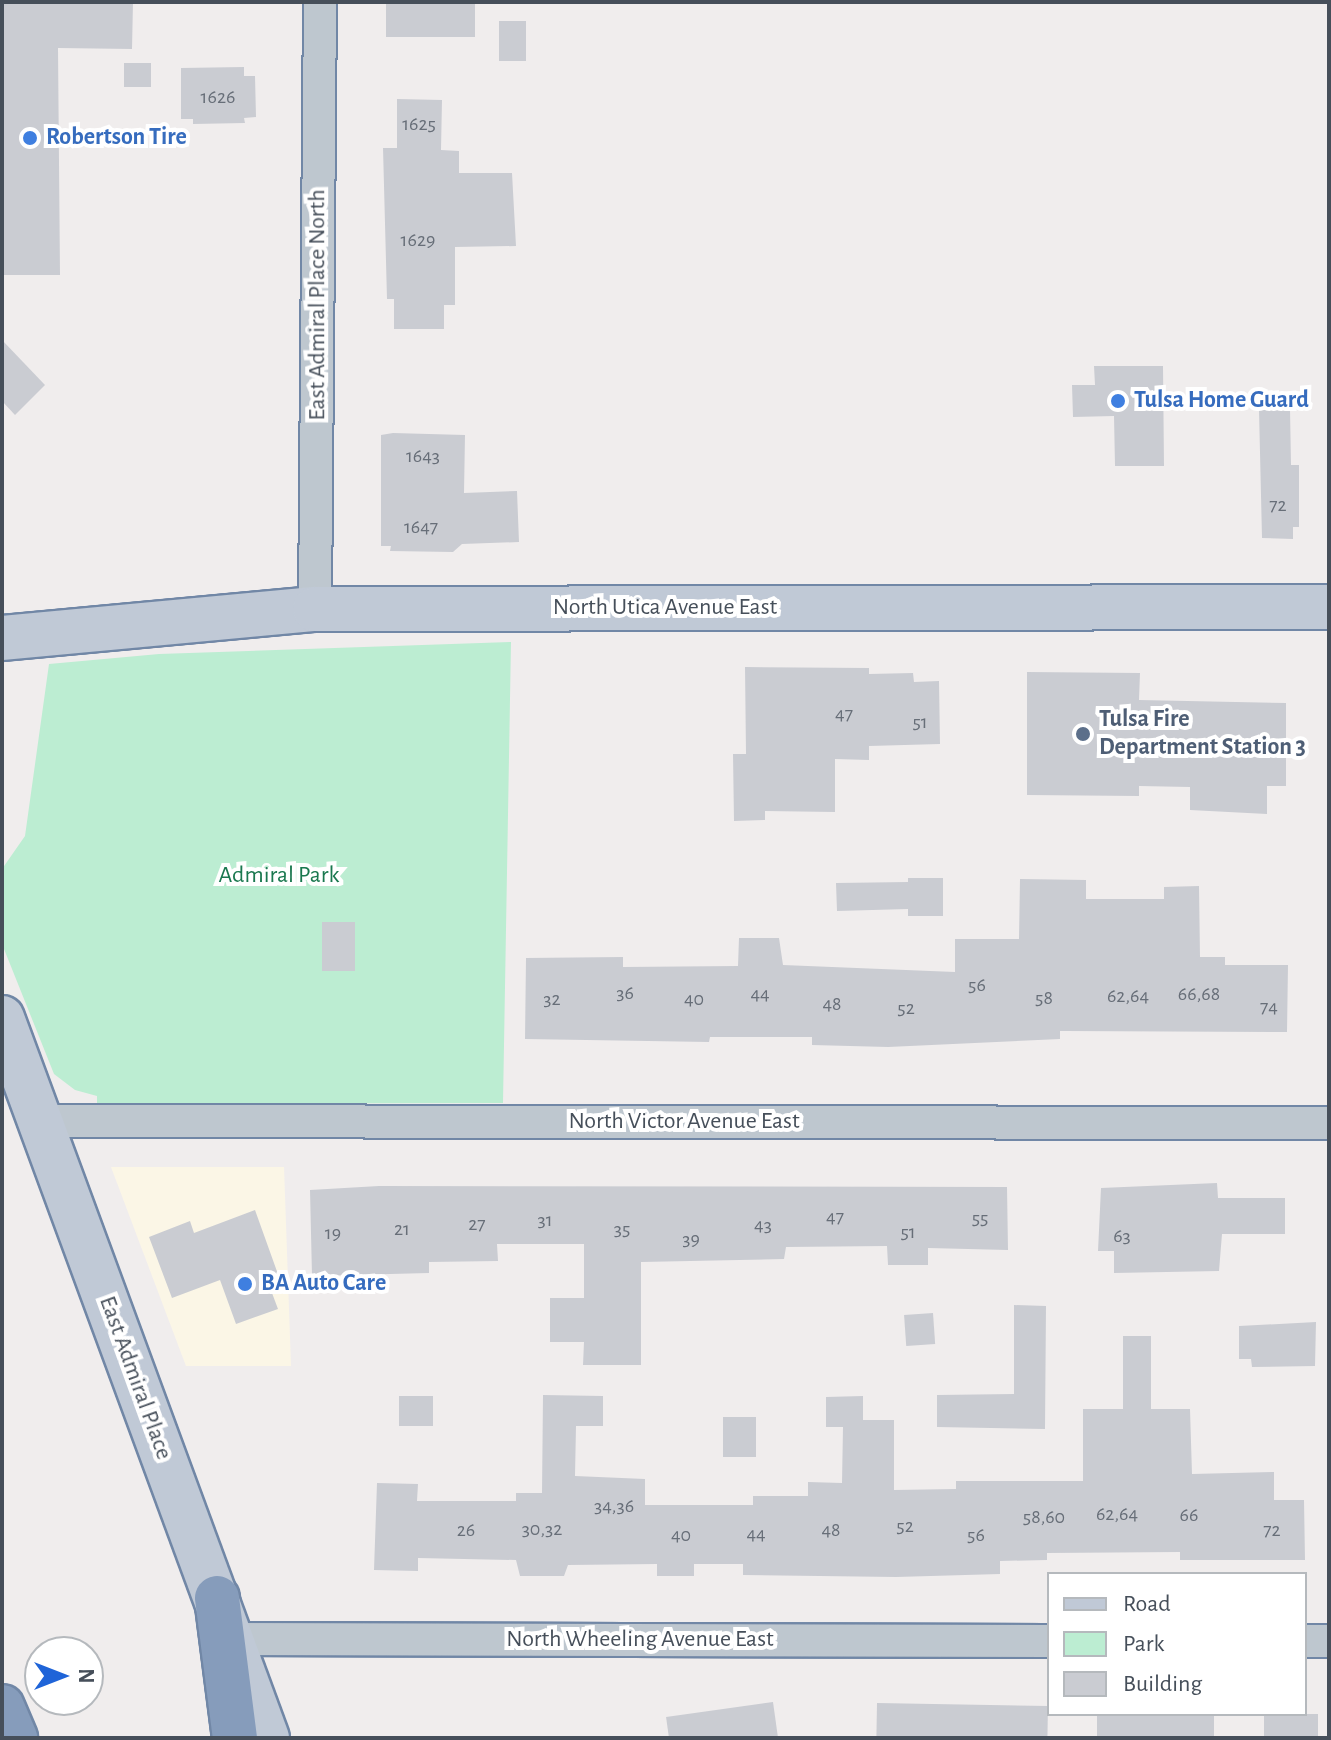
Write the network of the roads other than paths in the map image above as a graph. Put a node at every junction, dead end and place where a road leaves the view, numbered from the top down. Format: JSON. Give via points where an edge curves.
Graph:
{"nodes":[{"id":1,"x":320,"y":2,"type":"edge"},
{"id":2,"x":1329,"y":607,"type":"edge"},
{"id":3,"x":315,"y":609,"type":"junction"},
{"id":4,"x":16,"y":638,"type":"edge"},
{"id":5,"x":2,"y":670,"type":"edge"},
{"id":6,"x":2,"y":1018,"type":"edge"},
{"id":7,"x":40,"y":1121,"type":"junction"},
{"id":8,"x":1329,"y":1123,"type":"edge"},
{"id":9,"x":217,"y":1598,"type":"junction"},
{"id":10,"x":232,"y":1639,"type":"junction"},
{"id":11,"x":1047,"y":1641,"type":"edge"},
{"id":12,"x":1307,"y":1641,"type":"edge"},
{"id":13,"x":1329,"y":1641,"type":"edge"},
{"id":14,"x":2,"y":1707,"type":"edge"},
{"id":15,"x":15,"y":1738,"type":"edge"},
{"id":16,"x":235,"y":1738,"type":"edge"},
{"id":17,"x":267,"y":1738,"type":"edge"}],
"edges":[{"from":1,"to":3,"type":"street","name":"East Admiral Place North"},
{"from":2,"to":3,"type":"main road","name":"North Utica Avenue East"},
{"from":3,"to":4,"type":"main road","name":"North Utica Avenue East"},
{"from":4,"to":5,"type":"main road"},
{"from":6,"to":7,"type":"main road","name":"East Admiral Place"},
{"from":7,"to":8,"type":"street","name":"North Victor Avenue East"},
{"from":7,"to":9,"type":"main road","name":"East Admiral Place"},
{"from":9,"to":10,"type":"main road","name":"East Admiral Place"},
{"from":9,"to":16,"type":"highway"},
{"from":10,"to":11,"type":"street","name":"North Wheeling Avenue East"},
{"from":10,"to":17,"type":"main road","name":"East Admiral Place"},
{"from":12,"to":13,"type":"street"},
{"from":14,"to":15,"type":"highway"}]}
